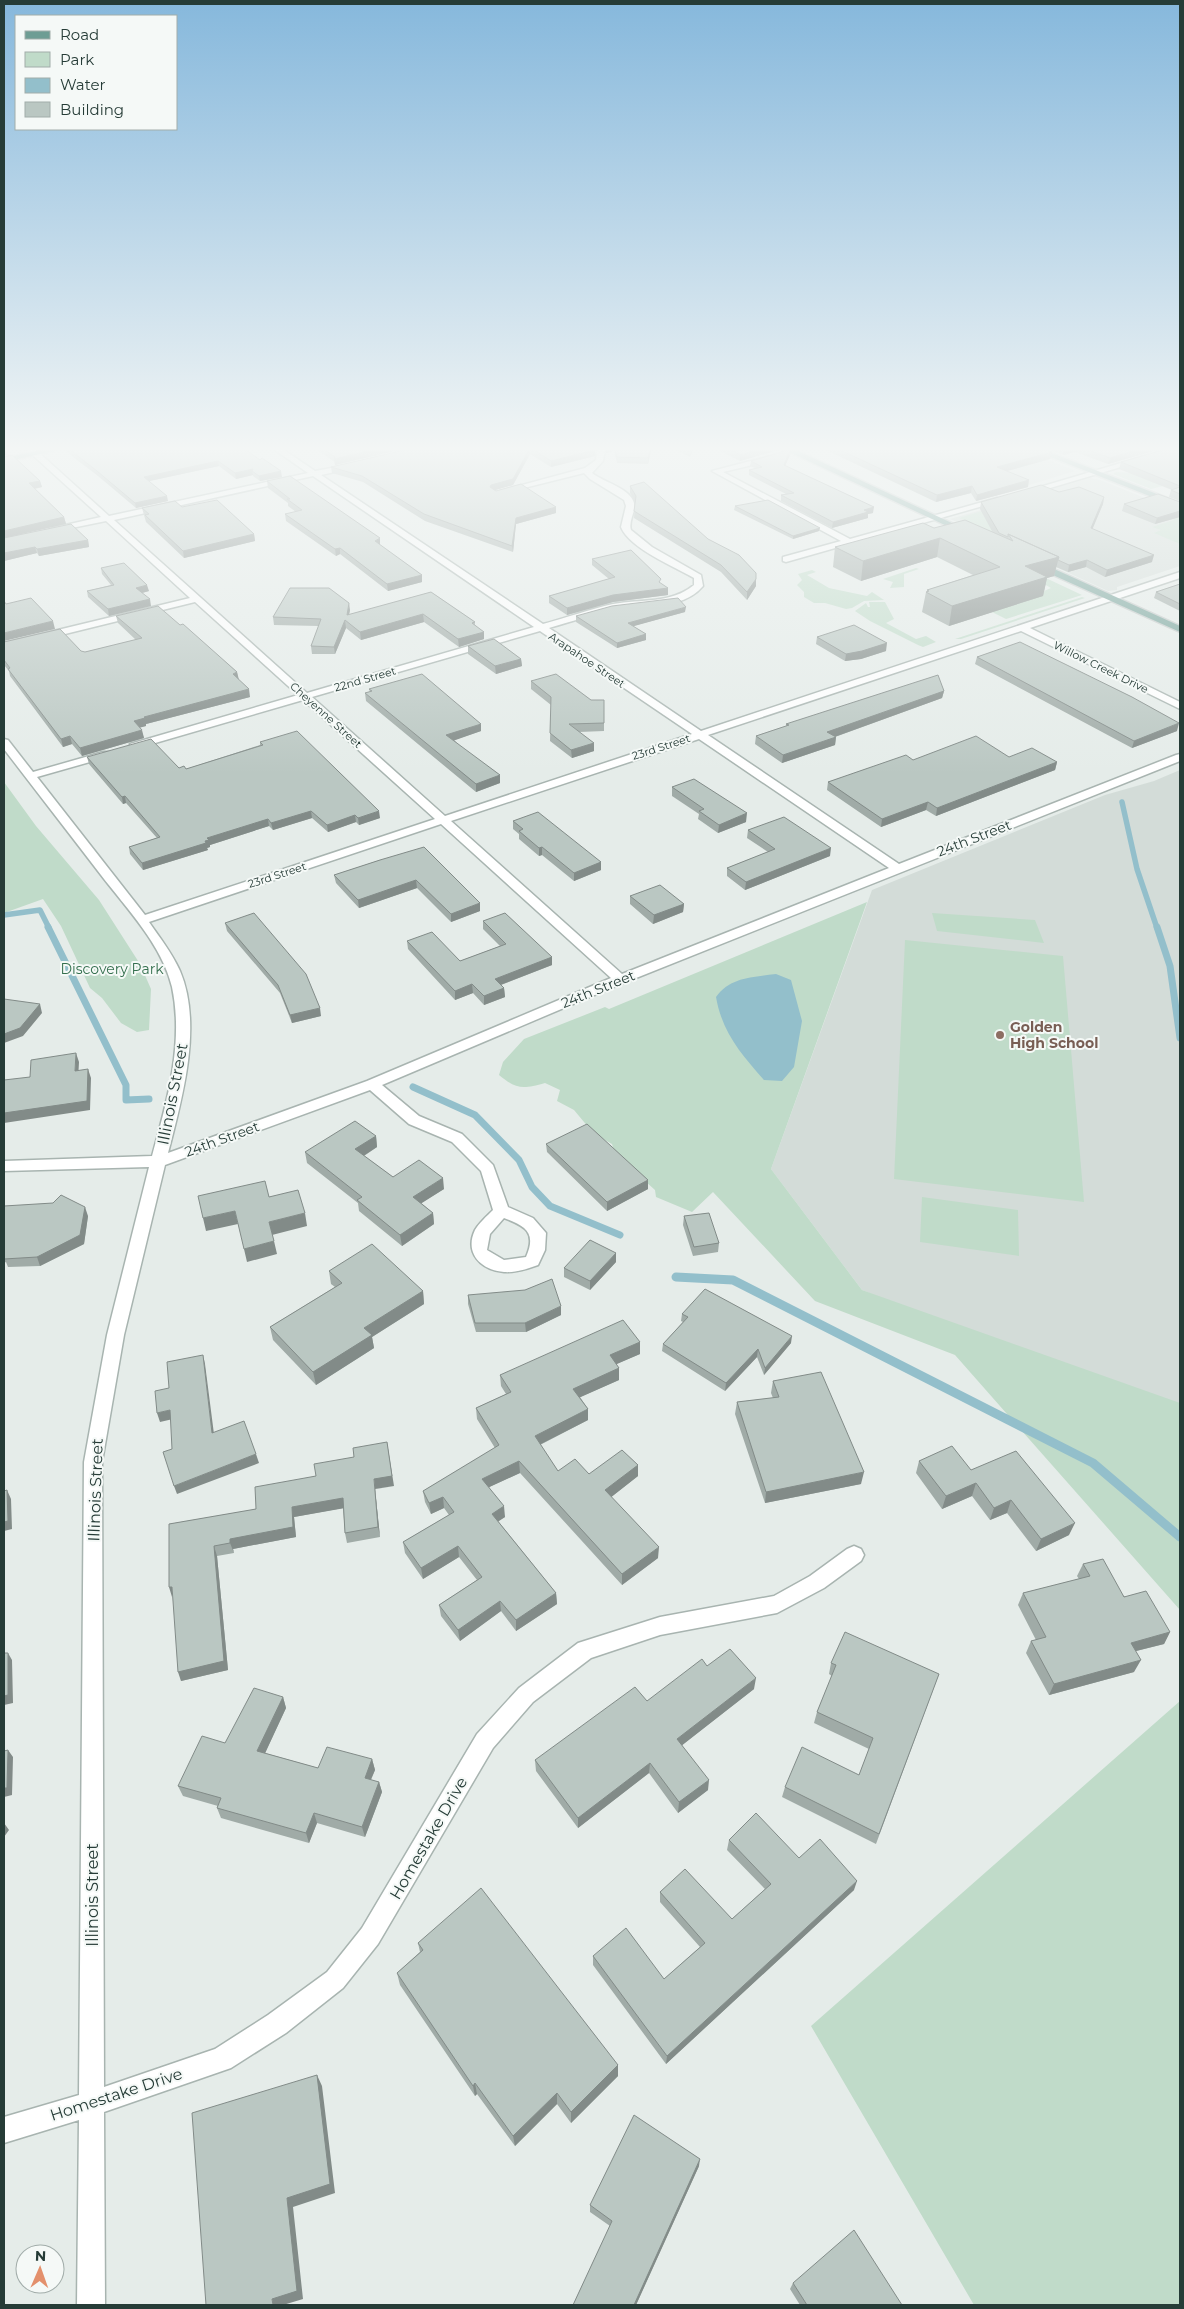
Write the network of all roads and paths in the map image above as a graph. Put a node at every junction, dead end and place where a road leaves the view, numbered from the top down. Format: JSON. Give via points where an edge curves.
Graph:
{"nodes":[{"id":1,"x":151,"y":558,"type":"edge"},
{"id":2,"x":437,"y":558,"type":"edge"},
{"id":3,"x":665,"y":558,"type":"edge"},
{"id":4,"x":791,"y":558,"type":"edge"},
{"id":5,"x":1025,"y":558,"type":"edge"},
{"id":6,"x":786,"y":559,"type":"dead end"},
{"id":7,"x":1180,"y":574,"type":"edge"},
{"id":8,"x":1110,"y":597,"type":"junction"},
{"id":9,"x":196,"y":599,"type":"junction"},
{"id":10,"x":1022,"y":628,"type":"junction"},
{"id":11,"x":542,"y":629,"type":"junction"},
{"id":12,"x":1180,"y":629,"type":"edge"},
{"id":13,"x":4,"y":646,"type":"edge"},
{"id":14,"x":306,"y":696,"type":"junction"},
{"id":15,"x":1180,"y":706,"type":"edge"},
{"id":16,"x":698,"y":734,"type":"junction"},
{"id":17,"x":4,"y":742,"type":"edge"},
{"id":18,"x":1180,"y":757,"type":"edge"},
{"id":19,"x":30,"y":776,"type":"junction"},
{"id":20,"x":443,"y":820,"type":"junction"},
{"id":21,"x":896,"y":868,"type":"junction"},
{"id":22,"x":142,"y":920,"type":"junction"},
{"id":23,"x":621,"y":980,"type":"junction"},
{"id":24,"x":372,"y":1084,"type":"junction"},
{"id":25,"x":160,"y":1160,"type":"junction"},
{"id":26,"x":4,"y":1166,"type":"edge"},
{"id":27,"x":501,"y":1211,"type":"dead end"},
{"id":28,"x":854,"y":1555,"type":"dead end"},
{"id":29,"x":91,"y":2104,"type":"junction"},
{"id":30,"x":4,"y":2130,"type":"edge"},
{"id":31,"x":91,"y":2305,"type":"edge"}],
"edges":[{"from":1,"to":9,"type":"street","name":"Cheyenne Street"},
{"from":2,"to":11,"type":"street","name":"Arapahoe Street"},
{"from":3,"to":11,"type":"street","name":"22nd Street","via":[[698,577],[699,586],[686,597],[613,607]]},
{"from":4,"to":6,"type":"street"},
{"from":5,"to":8,"type":"main road"},
{"from":7,"to":8,"type":"street","name":"23rd Street"},
{"from":8,"to":10,"type":"street","name":"23rd Street"},
{"from":8,"to":12,"type":"main road"},
{"from":9,"to":13,"type":"street"},
{"from":9,"to":14,"type":"street","name":"Cheyenne Street"},
{"from":10,"to":15,"type":"street","name":"Willow Creek Drive"},
{"from":10,"to":16,"type":"street","name":"23rd Street"},
{"from":11,"to":14,"type":"street","name":"22nd Street"},
{"from":11,"to":16,"type":"street","name":"Arapahoe Street"},
{"from":14,"to":19,"type":"street","name":"22nd Street"},
{"from":14,"to":20,"type":"street","name":"Cheyenne Street"},
{"from":16,"to":20,"type":"street","name":"23rd Street"},
{"from":16,"to":21,"type":"street","name":"Arapahoe Street"},
{"from":17,"to":19,"type":"street","name":"Illinois Street"},
{"from":18,"to":21,"type":"street","name":"24th Street"},
{"from":19,"to":22,"type":"street","name":"Illinois Street"},
{"from":20,"to":22,"type":"street","name":"23rd Street"},
{"from":20,"to":23,"type":"street","name":"Cheyenne Street"},
{"from":21,"to":23,"type":"street","name":"24th Street"},
{"from":22,"to":25,"type":"street","name":"Illinois Street","via":[[173,969],[179,989],[183,1035],[178,1084]]},
{"from":23,"to":24,"type":"street","name":"24th Street"},
{"from":24,"to":25,"type":"street","name":"24th Street"},
{"from":24,"to":27,"type":"street","via":[[414,1120],[457,1138],[488,1170]]},
{"from":25,"to":26,"type":"street","name":"24th Street"},
{"from":25,"to":29,"type":"street","name":"Illinois Street","via":[[101,1405],[93,1462]]},
{"from":28,"to":29,"type":"street","name":"Homestake Drive","via":[[817,1582],[777,1604],[660,1626],[585,1650],[555,1671],[526,1695],[484,1740],[370,1936],[335,1980],[277,2024],[222,2059]]},
{"from":29,"to":30,"type":"street","name":"Homestake Drive"},
{"from":29,"to":31,"type":"street","name":"Illinois Street"}]}
